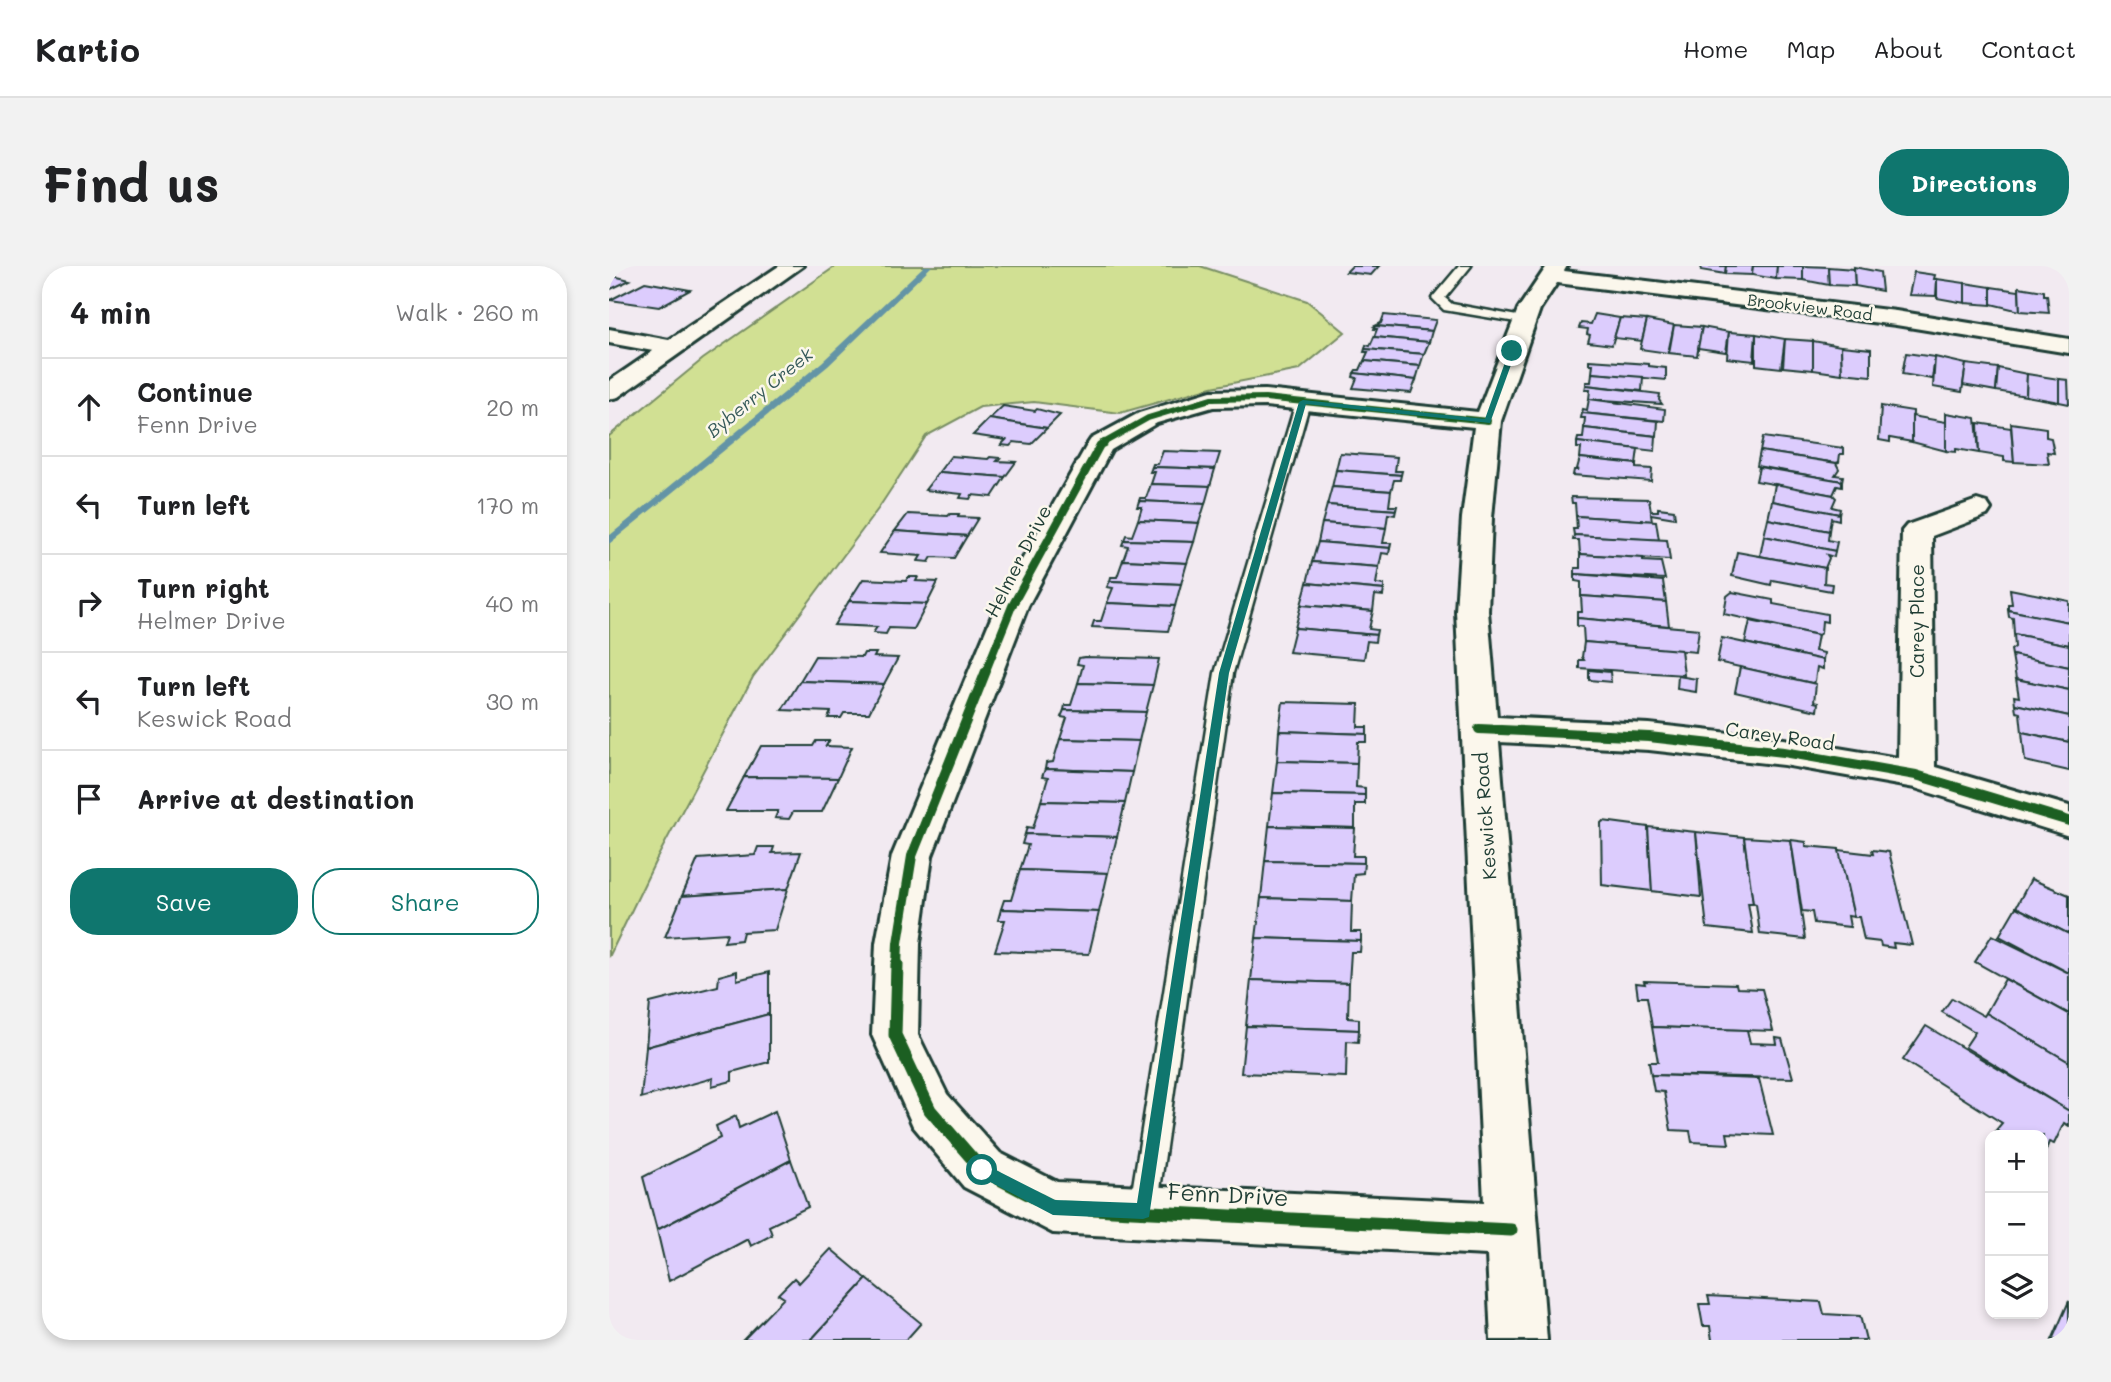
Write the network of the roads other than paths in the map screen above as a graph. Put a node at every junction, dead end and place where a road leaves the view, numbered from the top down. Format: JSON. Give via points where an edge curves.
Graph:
{"nodes":[{"id":1,"x":793,"y":266,"type":"edge"},
{"id":2,"x":1465,"y":266,"type":"edge"},
{"id":3,"x":1554,"y":271,"type":"edge"},
{"id":4,"x":1524,"y":321,"type":"junction"},
{"id":5,"x":609,"y":336,"type":"edge"},
{"id":6,"x":2069,"y":346,"type":"edge"},
{"id":7,"x":672,"y":348,"type":"junction"},
{"id":8,"x":609,"y":392,"type":"edge"},
{"id":9,"x":1303,"y":402,"type":"junction"},
{"id":10,"x":1487,"y":421,"type":"junction"},
{"id":11,"x":1977,"y":509,"type":"dead end"},
{"id":12,"x":1479,"y":729,"type":"junction"},
{"id":13,"x":1916,"y":775,"type":"junction"},
{"id":14,"x":2069,"y":821,"type":"edge"},
{"id":15,"x":915,"y":1078,"type":"joint"},
{"id":16,"x":1143,"y":1211,"type":"junction"},
{"id":17,"x":1511,"y":1230,"type":"junction"},
{"id":18,"x":1519,"y":1340,"type":"edge"}],
"edges":[{"from":1,"to":7,"type":"street"},
{"from":2,"to":4,"type":"lane","via":[[1438,298],[1448,307]]},
{"from":3,"to":4,"type":"street","name":"Keswick Road"},
{"from":3,"to":6,"type":"street","name":"Brookview Road"},
{"from":4,"to":10,"type":"street","name":"Keswick Road"},
{"from":5,"to":7,"type":"street"},
{"from":7,"to":8,"type":"street"},
{"from":9,"to":10,"type":"street","name":"Helmer Drive"},
{"from":9,"to":15,"type":"street","name":"Helmer Drive","via":[[1211,399],[1148,418],[1100,445],[1012,606],[912,856],[898,943],[895,1035]]},
{"from":9,"to":16,"type":"lane","via":[[1224,673]]},
{"from":10,"to":12,"type":"street","name":"Keswick Road","via":[[1472,611]]},
{"from":11,"to":13,"type":"street","name":"Carey Place","via":[[1917,531]]},
{"from":12,"to":13,"type":"street","name":"Carey Road","via":[[1650,737],[1784,752]]},
{"from":12,"to":17,"type":"street","name":"Keswick Road"},
{"from":13,"to":14,"type":"street","name":"Carey Road"},
{"from":15,"to":16,"type":"street","name":"Fenn Drive","via":[[930,1110],[982,1170],[1053,1207]]},
{"from":16,"to":17,"type":"street","name":"Fenn Drive"},
{"from":17,"to":18,"type":"street","name":"Keswick Road"}]}
